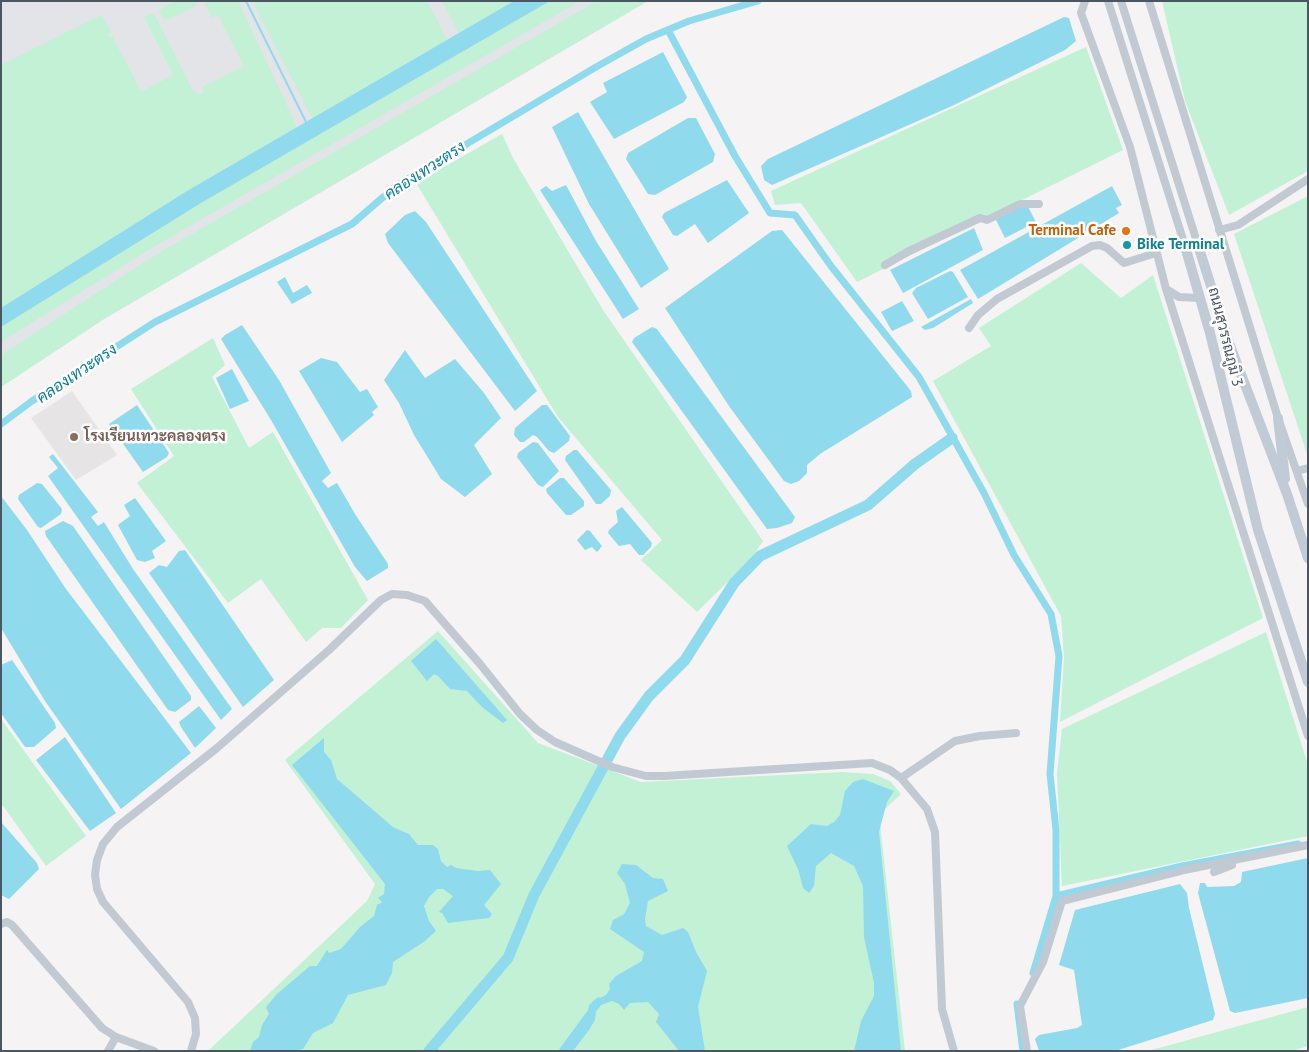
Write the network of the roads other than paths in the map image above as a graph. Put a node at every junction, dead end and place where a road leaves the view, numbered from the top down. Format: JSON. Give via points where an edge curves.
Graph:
{"nodes":[{"id":1,"x":1085,"y":1,"type":"edge"},
{"id":2,"x":1108,"y":1,"type":"edge"},
{"id":3,"x":1121,"y":1,"type":"edge"},
{"id":4,"x":1149,"y":1,"type":"edge"},
{"id":5,"x":1308,"y":179,"type":"edge"},
{"id":6,"x":1039,"y":204,"type":"dead end"},
{"id":7,"x":1220,"y":230,"type":"junction"},
{"id":8,"x":1197,"y":242,"type":"joint"},
{"id":9,"x":1185,"y":246,"type":"joint"},
{"id":10,"x":1156,"y":253,"type":"junction"},
{"id":11,"x":885,"y":266,"type":"dead end"},
{"id":12,"x":1166,"y":290,"type":"junction"},
{"id":13,"x":1200,"y":298,"type":"junction"},
{"id":14,"x":969,"y":328,"type":"dead end"},
{"id":15,"x":1278,"y":418,"type":"junction"},
{"id":16,"x":1308,"y":468,"type":"edge"},
{"id":17,"x":1297,"y":471,"type":"junction"},
{"id":18,"x":1286,"y":494,"type":"junction"},
{"id":19,"x":1308,"y":504,"type":"edge"},
{"id":20,"x":1308,"y":558,"type":"edge"},
{"id":21,"x":1308,"y":682,"type":"edge"},
{"id":22,"x":1016,"y":733,"type":"dead end"},
{"id":23,"x":1308,"y":736,"type":"edge"},
{"id":24,"x":901,"y":778,"type":"junction"},
{"id":25,"x":1308,"y":846,"type":"edge"},
{"id":26,"x":1308,"y":850,"type":"edge"},
{"id":27,"x":1214,"y":872,"type":"dead end"},
{"id":28,"x":1,"y":924,"type":"edge"},
{"id":29,"x":116,"y":1037,"type":"junction"},
{"id":30,"x":108,"y":1051,"type":"edge"},
{"id":31,"x":154,"y":1051,"type":"edge"},
{"id":32,"x":191,"y":1051,"type":"edge"},
{"id":33,"x":954,"y":1051,"type":"edge"},
{"id":34,"x":1027,"y":1051,"type":"edge"}],
"edges":[{"from":1,"to":10,"type":"street","via":[[1081,13],[1121,120]]},
{"from":2,"to":9,"type":"street","name":"ถนนสุวรรณภูมิ 3"},
{"from":3,"to":8,"type":"street","name":"ถนนสุวรรณภูมิ 3"},
{"from":4,"to":7,"type":"street"},
{"from":5,"to":7,"type":"street","via":[[1238,224]]},
{"from":6,"to":11,"type":"street","via":[[1020,204],[987,220],[980,218],[909,251]]},
{"from":7,"to":15,"type":"street"},
{"from":8,"to":18,"type":"main road","name":"ถนนสุวรรณภูมิ 3","via":[[1229,343]]},
{"from":9,"to":13,"type":"main road","name":"ถนนสุวรรณภูมิ 3"},
{"from":10,"to":12,"type":"street"},
{"from":10,"to":14,"type":"street","via":[[1124,263],[1107,248],[1092,246],[998,299],[978,315]]},
{"from":12,"to":13,"type":"street","via":[[1179,297]]},
{"from":12,"to":23,"type":"street"},
{"from":13,"to":21,"type":"main road","name":"ถนนสุวรรณภูมิ 3","via":[[1252,506]]},
{"from":15,"to":17,"type":"street"},
{"from":15,"to":18,"type":"main road"},
{"from":16,"to":17,"type":"street"},
{"from":17,"to":19,"type":"street"},
{"from":18,"to":20,"type":"main road","name":"ถนนสุวรรณภูมิ 3"},
{"from":22,"to":24,"type":"street","via":[[955,741]]},
{"from":24,"to":32,"type":"street","via":[[872,763],[664,776],[646,776],[612,767],[555,742],[520,714],[425,601],[392,594],[381,600],[217,748],[117,827],[103,844],[95,875],[103,902],[188,1002],[195,1018],[196,1034]]},
{"from":24,"to":33,"type":"street","via":[[926,809],[935,832],[942,1009]]},
{"from":25,"to":34,"type":"street","via":[[1184,870],[1062,901],[1043,962],[1020,1006]]},
{"from":26,"to":27,"type":"street","via":[[1226,866]]},
{"from":28,"to":29,"type":"street","via":[[7,922],[12,925],[102,1028]]},
{"from":29,"to":30,"type":"street"},
{"from":29,"to":31,"type":"street"}]}
